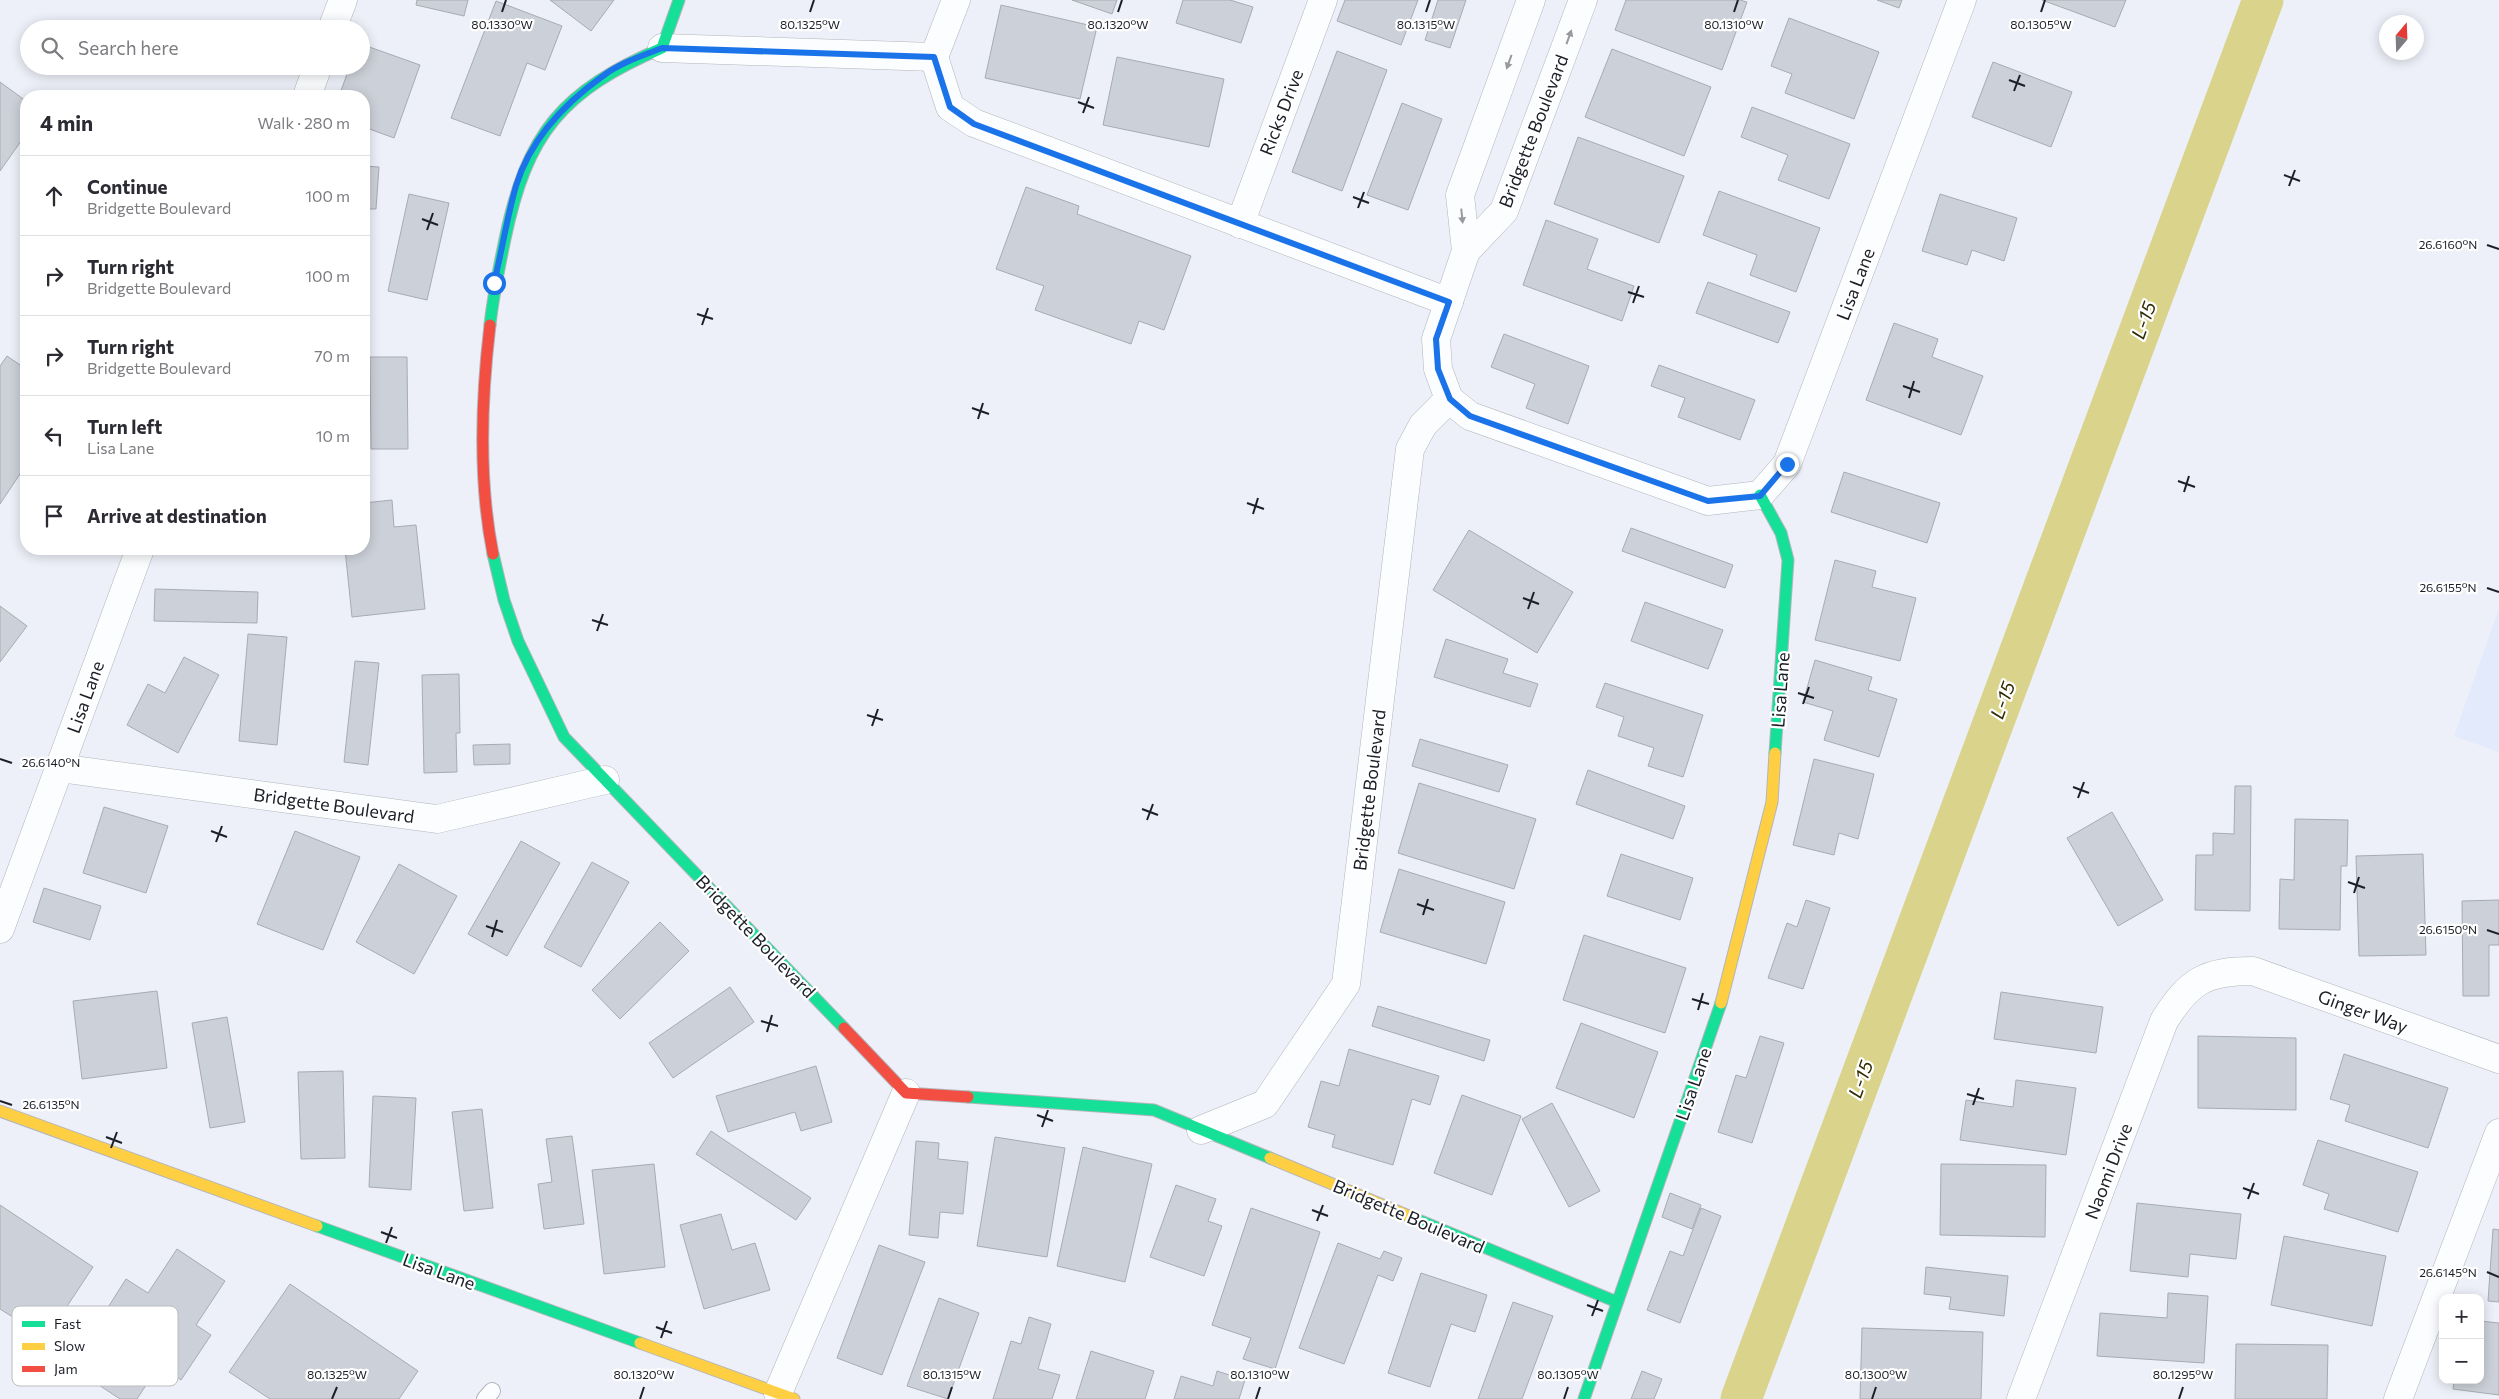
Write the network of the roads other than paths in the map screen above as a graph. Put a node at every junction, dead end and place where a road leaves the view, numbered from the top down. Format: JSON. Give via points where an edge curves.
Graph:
{"nodes":[{"id":1,"x":343,"y":0,"type":"edge"},
{"id":2,"x":679,"y":0,"type":"edge"},
{"id":3,"x":956,"y":0,"type":"edge"},
{"id":4,"x":1323,"y":0,"type":"edge"},
{"id":5,"x":1531,"y":0,"type":"edge"},
{"id":6,"x":1583,"y":0,"type":"edge"},
{"id":7,"x":1962,"y":0,"type":"edge"},
{"id":8,"x":335,"y":20,"type":"edge"},
{"id":9,"x":662,"y":48,"type":"junction"},
{"id":10,"x":934,"y":57,"type":"junction"},
{"id":11,"x":315,"y":75,"type":"edge"},
{"id":12,"x":309,"y":90,"type":"edge"},
{"id":13,"x":1240,"y":224,"type":"junction"},
{"id":14,"x":1466,"y":251,"type":"junction"},
{"id":15,"x":1449,"y":302,"type":"junction"},
{"id":16,"x":1450,"y":399,"type":"junction"},
{"id":17,"x":1760,"y":496,"type":"junction"},
{"id":18,"x":138,"y":555,"type":"edge"},
{"id":19,"x":59,"y":768,"type":"junction"},
{"id":20,"x":605,"y":780,"type":"junction"},
{"id":21,"x":0,"y":929,"type":"edge"},
{"id":22,"x":2226,"y":971,"type":"joint"},
{"id":23,"x":2499,"y":1059,"type":"edge"},
{"id":24,"x":906,"y":1092,"type":"junction"},
{"id":25,"x":0,"y":1111,"type":"edge"},
{"id":26,"x":1202,"y":1130,"type":"junction"},
{"id":27,"x":2499,"y":1133,"type":"edge"},
{"id":28,"x":1617,"y":1302,"type":"junction"},
{"id":29,"x":786,"y":1396,"type":"edge"},
{"id":30,"x":1584,"y":1399,"type":"edge"},
{"id":31,"x":2022,"y":1399,"type":"edge"},
{"id":32,"x":2398,"y":1399,"type":"edge"}],
"edges":[{"from":1,"to":8,"type":"street"},
{"from":2,"to":9,"type":"street"},
{"from":3,"to":10,"type":"street"},
{"from":4,"to":13,"type":"street","name":"Ricks Drive"},
{"from":5,"to":14,"type":"street","name":"Bridgette Boulevard","one_way":true,"via":[[1460,195]]},
{"from":14,"to":6,"type":"street","name":"Bridgette Boulevard","one_way":true,"via":[[1504,211]]},
{"from":7,"to":17,"type":"street","name":"Lisa Lane","via":[[1787,464]]},
{"from":9,"to":10,"type":"street","name":"Bridgette Boulevard"},
{"from":9,"to":20,"type":"street","name":"Bridgette Boulevard","via":[[604,75],[560,112],[527,159],[516,185],[494,283],[486,349],[483,449],[488,516],[498,578],[531,676],[564,737]]},
{"from":10,"to":13,"type":"street","via":[[950,107],[974,124]]},
{"from":11,"to":12,"type":"street"},
{"from":13,"to":15,"type":"street"},
{"from":14,"to":15,"type":"street","name":"Bridgette Boulevard"},
{"from":15,"to":16,"type":"street","name":"Bridgette Boulevard","via":[[1436,339],[1438,369]]},
{"from":16,"to":17,"type":"street","name":"Bridgette Boulevard","via":[[1470,416],[1708,501]]},
{"from":16,"to":26,"type":"street","name":"Bridgette Boulevard","via":[[1423,425],[1410,449],[1346,984],[1265,1104]]},
{"from":17,"to":28,"type":"street","name":"Lisa Lane","via":[[1781,533],[1788,560],[1772,802],[1720,1004]]},
{"from":18,"to":19,"type":"street","name":"Lisa Lane"},
{"from":19,"to":20,"type":"street","name":"Bridgette Boulevard","via":[[438,819]]},
{"from":19,"to":21,"type":"street","name":"Lisa Lane"},
{"from":20,"to":24,"type":"street","name":"Bridgette Boulevard"},
{"from":22,"to":23,"type":"street","name":"Ginger Way","via":[[2253,971]]},
{"from":22,"to":31,"type":"street","name":"Naomi Drive","via":[[2201,979],[2180,996],[2164,1022]]},
{"from":24,"to":26,"type":"street","name":"Bridgette Boulevard","via":[[1154,1110]]},
{"from":24,"to":29,"type":"street"},
{"from":25,"to":29,"type":"street","name":"Lisa Lane"},
{"from":26,"to":28,"type":"street","name":"Bridgette Boulevard"},
{"from":27,"to":32,"type":"street"},
{"from":28,"to":30,"type":"street","name":"Lisa Lane"}]}
